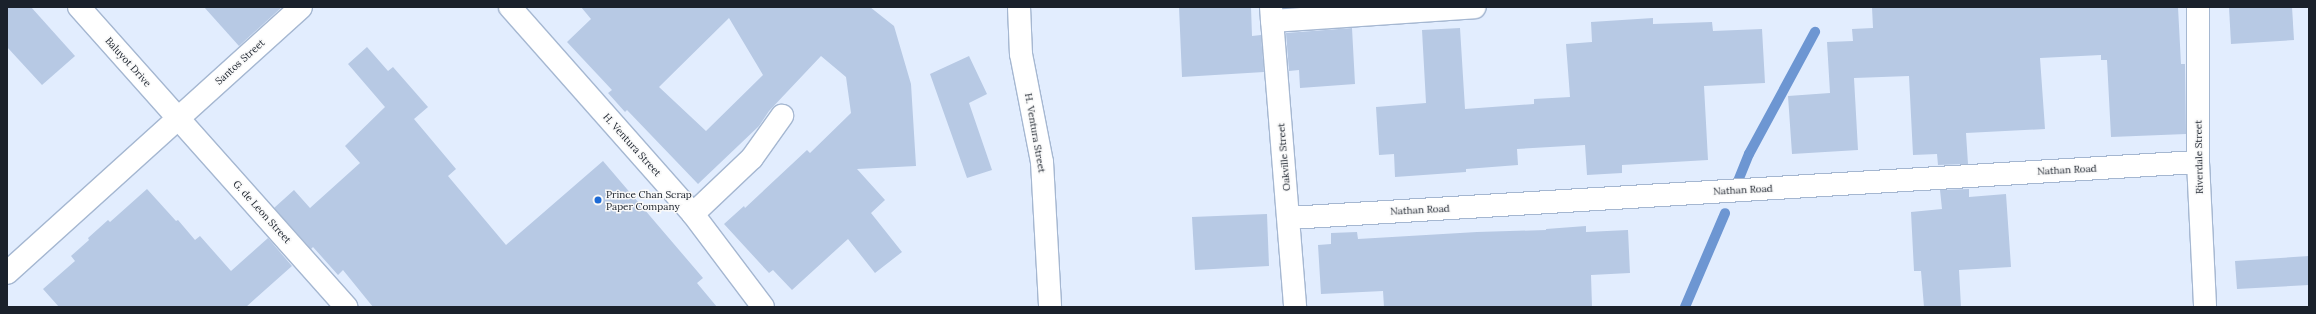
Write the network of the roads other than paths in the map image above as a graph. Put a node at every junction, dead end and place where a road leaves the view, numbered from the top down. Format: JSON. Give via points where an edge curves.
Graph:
{"nodes":[{"id":1,"x":79,"y":7,"type":"edge"},
{"id":2,"x":301,"y":7,"type":"edge"},
{"id":3,"x":510,"y":7,"type":"edge"},
{"id":4,"x":1019,"y":7,"type":"edge"},
{"id":5,"x":1476,"y":7,"type":"edge"},
{"id":6,"x":2198,"y":7,"type":"edge"},
{"id":7,"x":1272,"y":14,"type":"edge"},
{"id":8,"x":782,"y":116,"type":"dead end"},
{"id":9,"x":178,"y":117,"type":"junction"},
{"id":10,"x":2198,"y":162,"type":"junction"},
{"id":11,"x":693,"y":214,"type":"junction"},
{"id":12,"x":1289,"y":218,"type":"junction"},
{"id":13,"x":7,"y":273,"type":"edge"},
{"id":14,"x":346,"y":307,"type":"edge"},
{"id":15,"x":763,"y":307,"type":"edge"},
{"id":16,"x":1050,"y":307,"type":"edge"},
{"id":17,"x":1295,"y":307,"type":"edge"},
{"id":18,"x":2205,"y":307,"type":"edge"}],
"edges":[{"from":1,"to":9,"type":"street","name":"Baluyot Drive"},
{"from":2,"to":9,"type":"street","name":"Santos Street"},
{"from":3,"to":11,"type":"street","name":"H. Ventura Street"},
{"from":4,"to":16,"type":"street","name":"H. Ventura Street","via":[[1021,54],[1042,162]]},
{"from":5,"to":7,"type":"street"},
{"from":6,"to":10,"type":"street","name":"Riverdale Street"},
{"from":7,"to":12,"type":"street","name":"Oakville Street"},
{"from":8,"to":11,"type":"street","via":[[752,158]]},
{"from":9,"to":13,"type":"street","name":"Santos Street"},
{"from":9,"to":14,"type":"street","name":"G. de Leon Street"},
{"from":10,"to":12,"type":"street","name":"Nathan Road"},
{"from":10,"to":18,"type":"street","name":"Riverdale Street"},
{"from":11,"to":15,"type":"street","name":"H. Ventura Street"},
{"from":12,"to":17,"type":"street","name":"Oakville Street"}]}
